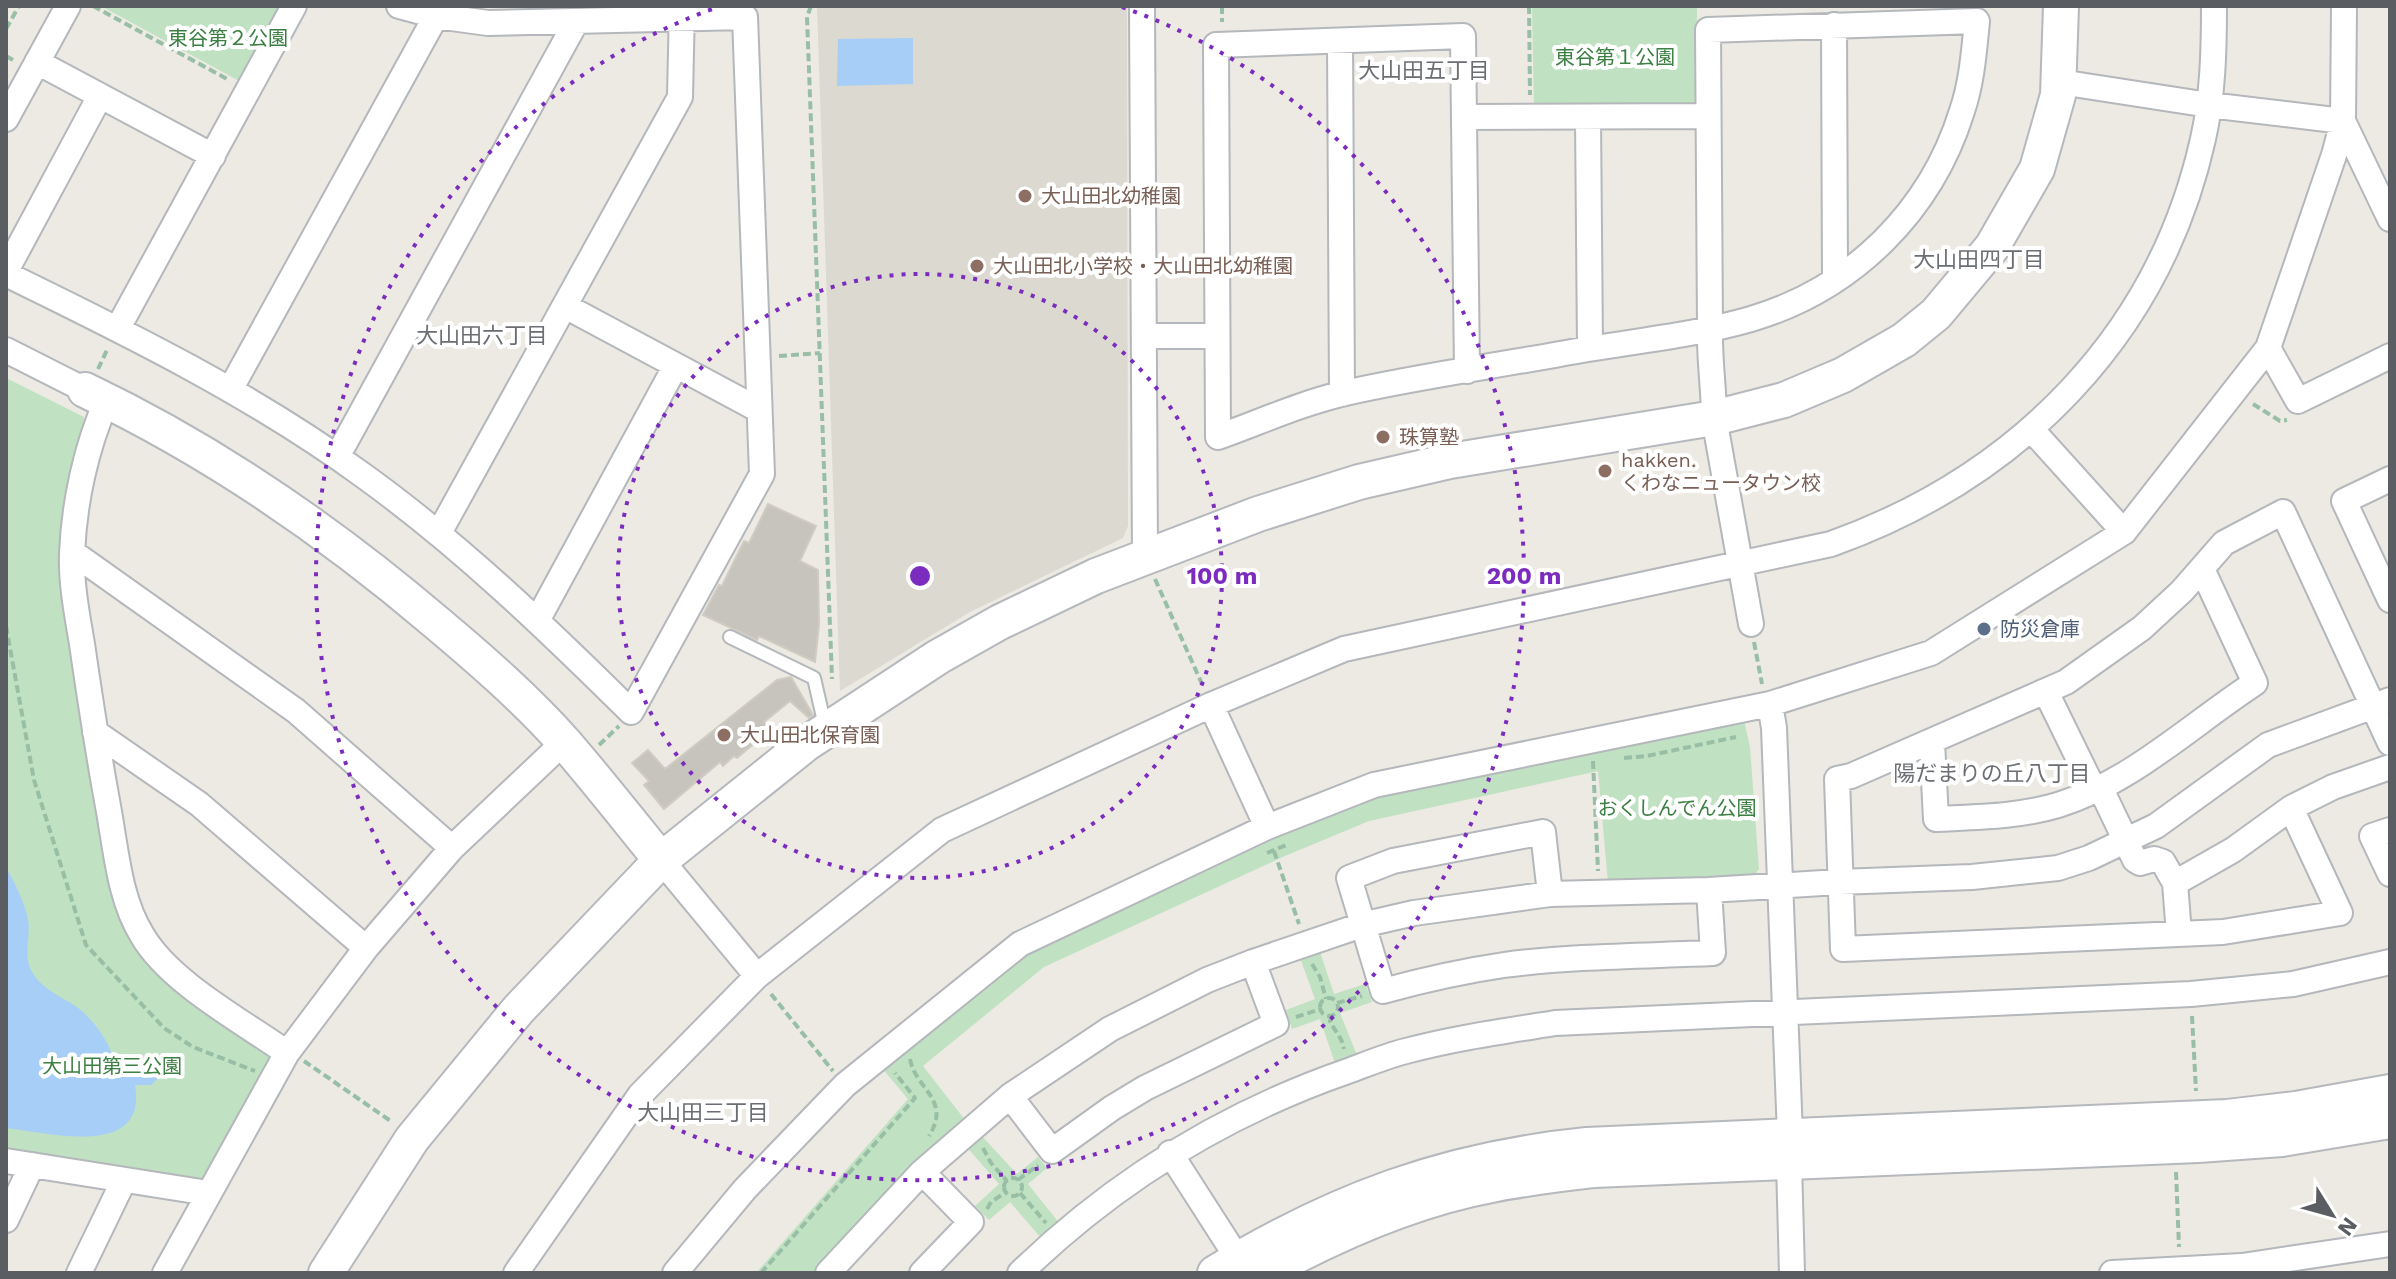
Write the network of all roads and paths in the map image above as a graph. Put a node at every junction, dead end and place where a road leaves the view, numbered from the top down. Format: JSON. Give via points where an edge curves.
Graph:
{"nodes":[{"id":1,"x":19,"y":6,"type":"edge"},
{"id":2,"x":68,"y":6,"type":"edge"},
{"id":3,"x":93,"y":6,"type":"edge"},
{"id":4,"x":294,"y":6,"type":"edge"},
{"id":5,"x":399,"y":6,"type":"edge"},
{"id":6,"x":811,"y":6,"type":"edge"},
{"id":7,"x":1142,"y":6,"type":"edge"},
{"id":8,"x":1529,"y":6,"type":"edge"},
{"id":9,"x":2061,"y":6,"type":"edge"},
{"id":10,"x":2214,"y":6,"type":"edge"},
{"id":11,"x":2344,"y":6,"type":"edge"},
{"id":12,"x":682,"y":12,"type":"edge"},
{"id":13,"x":1912,"y":14,"type":"edge"},
{"id":14,"x":436,"y":16,"type":"junction"},
{"id":15,"x":576,"y":22,"type":"junction"},
{"id":16,"x":1834,"y":25,"type":"junction"},
{"id":17,"x":6,"y":29,"type":"edge"},
{"id":18,"x":1340,"y":41,"type":"junction"},
{"id":19,"x":37,"y":62,"type":"junction"},
{"id":20,"x":2060,"y":82,"type":"junction"},
{"id":21,"x":248,"y":91,"type":"junction"},
{"id":22,"x":100,"y":96,"type":"junction"},
{"id":23,"x":2209,"y":105,"type":"junction"},
{"id":24,"x":1708,"y":116,"type":"junction"},
{"id":25,"x":1464,"y":117,"type":"junction"},
{"id":26,"x":1531,"y":117,"type":"junction"},
{"id":27,"x":1588,"y":117,"type":"junction"},
{"id":28,"x":6,"y":119,"type":"edge"},
{"id":29,"x":2343,"y":121,"type":"junction"},
{"id":30,"x":213,"y":156,"type":"junction"},
{"id":31,"x":2384,"y":191,"type":"edge"},
{"id":32,"x":2390,"y":219,"type":"edge"},
{"id":33,"x":6,"y":273,"type":"edge"},
{"id":34,"x":1835,"y":280,"type":"junction"},
{"id":35,"x":565,"y":306,"type":"junction"},
{"id":36,"x":118,"y":328,"type":"junction"},
{"id":37,"x":1710,"y":328,"type":"junction"},
{"id":38,"x":1145,"y":336,"type":"junction"},
{"id":39,"x":1217,"y":336,"type":"junction"},
{"id":40,"x":1590,"y":348,"type":"junction"},
{"id":41,"x":2268,"y":348,"type":"junction"},
{"id":42,"x":6,"y":350,"type":"edge"},
{"id":43,"x":820,"y":353,"type":"junction"},
{"id":44,"x":785,"y":355,"type":"dead end"},
{"id":45,"x":2390,"y":356,"type":"edge"},
{"id":46,"x":675,"y":367,"type":"junction"},
{"id":47,"x":1467,"y":371,"type":"junction"},
{"id":48,"x":96,"y":388,"type":"junction"},
{"id":49,"x":230,"y":390,"type":"junction"},
{"id":50,"x":1342,"y":394,"type":"junction"},
{"id":51,"x":759,"y":410,"type":"junction"},
{"id":52,"x":1714,"y":418,"type":"junction"},
{"id":53,"x":2032,"y":430,"type":"junction"},
{"id":54,"x":337,"y":457,"type":"junction"},
{"id":55,"x":2390,"y":479,"type":"edge"},
{"id":56,"x":2124,"y":532,"type":"junction"},
{"id":57,"x":439,"y":533,"type":"junction"},
{"id":58,"x":72,"y":552,"type":"junction"},
{"id":59,"x":1145,"y":556,"type":"junction"},
{"id":60,"x":2382,"y":562,"type":"edge"},
{"id":61,"x":1740,"y":565,"type":"junction"},
{"id":62,"x":2202,"y":569,"type":"junction"},
{"id":63,"x":2390,"y":600,"type":"edge"},
{"id":64,"x":538,"y":619,"type":"junction"},
{"id":65,"x":1751,"y":624,"type":"joint"},
{"id":66,"x":6,"y":626,"type":"edge"},
{"id":67,"x":730,"y":637,"type":"dead end"},
{"id":68,"x":833,"y":687,"type":"dead end"},
{"id":69,"x":2046,"y":692,"type":"junction"},
{"id":70,"x":2382,"y":703,"type":"edge"},
{"id":71,"x":1768,"y":704,"type":"junction"},
{"id":72,"x":1211,"y":705,"type":"junction"},
{"id":73,"x":631,"y":712,"type":"junction"},
{"id":74,"x":826,"y":730,"type":"junction"},
{"id":75,"x":95,"y":732,"type":"junction"},
{"id":76,"x":1736,"y":737,"type":"dead end"},
{"id":77,"x":1932,"y":742,"type":"junction"},
{"id":78,"x":2390,"y":743,"type":"edge"},
{"id":79,"x":579,"y":746,"type":"junction"},
{"id":80,"x":1620,"y":758,"type":"dead end"},
{"id":81,"x":1606,"y":759,"type":"dead end"},
{"id":82,"x":2390,"y":767,"type":"edge"},
{"id":83,"x":2097,"y":788,"type":"junction"},
{"id":84,"x":2291,"y":808,"type":"junction"},
{"id":85,"x":1267,"y":827,"type":"junction"},
{"id":86,"x":2390,"y":830,"type":"edge"},
{"id":87,"x":1298,"y":840,"type":"dead end"},
{"id":88,"x":2126,"y":842,"type":"junction"},
{"id":89,"x":452,"y":848,"type":"junction"},
{"id":90,"x":1274,"y":851,"type":"junction"},
{"id":91,"x":1261,"y":855,"type":"dead end"},
{"id":92,"x":661,"y":860,"type":"junction"},
{"id":93,"x":2390,"y":874,"type":"edge"},
{"id":94,"x":1839,"y":882,"type":"junction"},
{"id":95,"x":2175,"y":883,"type":"junction"},
{"id":96,"x":1780,"y":886,"type":"junction"},
{"id":97,"x":1709,"y":890,"type":"junction"},
{"id":98,"x":1550,"y":894,"type":"junction"},
{"id":99,"x":1600,"y":894,"type":"junction"},
{"id":100,"x":1362,"y":925,"type":"junction"},
{"id":101,"x":2179,"y":934,"type":"junction"},
{"id":102,"x":1305,"y":943,"type":"junction"},
{"id":103,"x":366,"y":948,"type":"junction"},
{"id":104,"x":1253,"y":962,"type":"junction"},
{"id":105,"x":2390,"y":962,"type":"edge"},
{"id":106,"x":757,"y":976,"type":"junction"},
{"id":107,"x":2191,"y":994,"type":"junction"},
{"id":108,"x":1326,"y":999,"type":"junction"},
{"id":109,"x":1786,"y":1014,"type":"junction"},
{"id":110,"x":1333,"y":1015,"type":"junction"},
{"id":111,"x":918,"y":1049,"type":"dead end"},
{"id":112,"x":288,"y":1052,"type":"junction"},
{"id":113,"x":880,"y":1055,"type":"junction"},
{"id":114,"x":1352,"y":1070,"type":"junction"},
{"id":115,"x":273,"y":1079,"type":"junction"},
{"id":116,"x":845,"y":1085,"type":"junction"},
{"id":117,"x":2390,"y":1092,"type":"edge"},
{"id":118,"x":1010,"y":1096,"type":"junction"},
{"id":119,"x":2196,"y":1100,"type":"dead end"},
{"id":120,"x":2390,"y":1121,"type":"edge"},
{"id":121,"x":397,"y":1125,"type":"dead end"},
{"id":122,"x":966,"y":1133,"type":"junction"},
{"id":123,"x":920,"y":1145,"type":"dead end"},
{"id":124,"x":1789,"y":1149,"type":"junction"},
{"id":125,"x":1170,"y":1153,"type":"junction"},
{"id":126,"x":6,"y":1161,"type":"edge"},
{"id":127,"x":2175,"y":1164,"type":"dead end"},
{"id":128,"x":32,"y":1165,"type":"junction"},
{"id":129,"x":922,"y":1172,"type":"junction"},
{"id":130,"x":124,"y":1180,"type":"junction"},
{"id":131,"x":1007,"y":1181,"type":"junction"},
{"id":132,"x":208,"y":1193,"type":"junction"},
{"id":133,"x":1020,"y":1193,"type":"junction"},
{"id":134,"x":6,"y":1220,"type":"edge"},
{"id":135,"x":1057,"y":1237,"type":"junction"},
{"id":136,"x":2390,"y":1244,"type":"edge"},
{"id":137,"x":1239,"y":1268,"type":"edge"},
{"id":138,"x":2180,"y":1271,"type":"edge"},
{"id":139,"x":79,"y":1273,"type":"edge"},
{"id":140,"x":165,"y":1273,"type":"edge"},
{"id":141,"x":326,"y":1273,"type":"edge"},
{"id":142,"x":516,"y":1273,"type":"edge"},
{"id":143,"x":675,"y":1273,"type":"edge"},
{"id":144,"x":761,"y":1273,"type":"edge"},
{"id":145,"x":828,"y":1273,"type":"edge"},
{"id":146,"x":922,"y":1273,"type":"edge"},
{"id":147,"x":1020,"y":1273,"type":"edge"},
{"id":148,"x":1792,"y":1273,"type":"edge"},
{"id":149,"x":2112,"y":1273,"type":"edge"}],
"edges":[{"from":1,"to":17,"type":"path"},
{"from":2,"to":19,"type":"street"},
{"from":3,"to":21,"type":"path"},
{"from":4,"to":21,"type":"street"},
{"from":5,"to":14,"type":"street"},
{"from":6,"to":43,"type":"path","via":[[807,17]]},
{"from":7,"to":38,"type":"street"},
{"from":8,"to":26,"type":"path"},
{"from":9,"to":20,"type":"street"},
{"from":10,"to":23,"type":"street"},
{"from":11,"to":29,"type":"street"},
{"from":12,"to":15,"type":"street"},
{"from":12,"to":35,"type":"street","via":[[680,97]]},
{"from":12,"to":51,"type":"street","via":[[745,17]]},
{"from":13,"to":16,"type":"street"},
{"from":13,"to":34,"type":"street","via":[[1977,21],[1963,108],[1922,197],[1885,241]]},
{"from":14,"to":15,"type":"street","via":[[488,23]]},
{"from":14,"to":49,"type":"street"},
{"from":15,"to":54,"type":"street"},
{"from":16,"to":24,"type":"street","via":[[1708,30]]},
{"from":16,"to":34,"type":"street"},
{"from":18,"to":25,"type":"street","via":[[1463,36]]},
{"from":18,"to":39,"type":"street","via":[[1216,45]]},
{"from":18,"to":50,"type":"street"},
{"from":19,"to":22,"type":"street"},
{"from":19,"to":28,"type":"street"},
{"from":20,"to":23,"type":"street"},
{"from":20,"to":52,"type":"street","via":[[2037,169],[2018,206],[1992,247],[1936,314],[1904,340],[1816,388]]},
{"from":21,"to":30,"type":"street"},
{"from":22,"to":30,"type":"street"},
{"from":22,"to":33,"type":"street"},
{"from":23,"to":29,"type":"street"},
{"from":23,"to":53,"type":"street","via":[[2185,204],[2155,273],[2099,359]]},
{"from":24,"to":27,"type":"street"},
{"from":24,"to":37,"type":"street"},
{"from":25,"to":26,"type":"street"},
{"from":25,"to":47,"type":"street"},
{"from":26,"to":27,"type":"street"},
{"from":27,"to":40,"type":"street"},
{"from":29,"to":31,"type":"street"},
{"from":29,"to":41,"type":"street"},
{"from":30,"to":36,"type":"street"},
{"from":31,"to":32,"type":"street"},
{"from":33,"to":36,"type":"street"},
{"from":34,"to":37,"type":"street","via":[[1772,313]]},
{"from":35,"to":46,"type":"street"},
{"from":35,"to":57,"type":"street"},
{"from":36,"to":48,"type":"path"},
{"from":36,"to":49,"type":"street"},
{"from":37,"to":40,"type":"street"},
{"from":37,"to":52,"type":"street"},
{"from":38,"to":39,"type":"street"},
{"from":38,"to":59,"type":"street"},
{"from":39,"to":50,"type":"street","via":[[1218,437]]},
{"from":40,"to":47,"type":"street"},
{"from":41,"to":45,"type":"street","via":[[2298,401]]},
{"from":41,"to":56,"type":"street"},
{"from":42,"to":48,"type":"street"},
{"from":43,"to":44,"type":"path"},
{"from":43,"to":68,"type":"path"},
{"from":46,"to":51,"type":"street"},
{"from":46,"to":64,"type":"street"},
{"from":47,"to":50,"type":"street"},
{"from":48,"to":58,"type":"street"},
{"from":48,"to":79,"type":"street","via":[[222,464],[363,563]]},
{"from":49,"to":54,"type":"street"},
{"from":51,"to":73,"type":"street","via":[[762,474]]},
{"from":52,"to":59,"type":"street","via":[[1450,461],[1359,482]]},
{"from":52,"to":61,"type":"street"},
{"from":53,"to":56,"type":"street"},
{"from":53,"to":61,"type":"street","via":[[1959,484],[1887,523],[1831,544]]},
{"from":54,"to":57,"type":"street"},
{"from":55,"to":60,"type":"street","via":[[2344,501]]},
{"from":56,"to":71,"type":"street","via":[[1931,653]]},
{"from":57,"to":64,"type":"street"},
{"from":58,"to":75,"type":"street"},
{"from":58,"to":89,"type":"street","via":[[296,711]]},
{"from":59,"to":72,"type":"path"},
{"from":59,"to":74,"type":"street","via":[[1000,622]]},
{"from":60,"to":63,"type":"street"},
{"from":61,"to":65,"type":"street"},
{"from":61,"to":72,"type":"street","via":[[1369,641]]},
{"from":62,"to":69,"type":"street","via":[[2142,628],[2084,672]]},
{"from":62,"to":70,"type":"street","via":[[2224,543],[2283,512]]},
{"from":62,"to":83,"type":"street","via":[[2255,683]]},
{"from":64,"to":73,"type":"street"},
{"from":65,"to":71,"type":"path"},
{"from":66,"to":115,"type":"path","via":[[34,780],[86,945],[164,1028],[193,1047]]},
{"from":67,"to":74,"type":"lane","via":[[814,678]]},
{"from":69,"to":77,"type":"street"},
{"from":69,"to":83,"type":"street"},
{"from":70,"to":78,"type":"street"},
{"from":70,"to":88,"type":"street","via":[[2268,745]]},
{"from":71,"to":85,"type":"street","via":[[1389,781]]},
{"from":71,"to":96,"type":"street","via":[[1774,728]]},
{"from":72,"to":85,"type":"street"},
{"from":72,"to":106,"type":"street","via":[[942,830]]},
{"from":73,"to":79,"type":"path"},
{"from":74,"to":92,"type":"street"},
{"from":75,"to":103,"type":"street","via":[[199,804]]},
{"from":75,"to":112,"type":"street","via":[[125,893],[141,934],[170,970]]},
{"from":76,"to":80,"type":"path"},
{"from":77,"to":83,"type":"street","via":[[1936,819],[2030,812]]},
{"from":77,"to":94,"type":"street","via":[[1837,779]]},
{"from":79,"to":89,"type":"street"},
{"from":79,"to":92,"type":"street"},
{"from":81,"to":99,"type":"path","via":[[1593,761]]},
{"from":82,"to":84,"type":"street"},
{"from":83,"to":88,"type":"street"},
{"from":84,"to":95,"type":"street"},
{"from":84,"to":101,"type":"street","via":[[2340,913]]},
{"from":85,"to":113,"type":"street","via":[[1020,944]]},
{"from":86,"to":93,"type":"street","via":[[2372,836]]},
{"from":87,"to":90,"type":"path"},
{"from":88,"to":94,"type":"street","via":[[2073,864],[2039,871]]},
{"from":88,"to":95,"type":"street","via":[[2140,863],[2163,862]]},
{"from":89,"to":103,"type":"street"},
{"from":90,"to":91,"type":"path"},
{"from":90,"to":102,"type":"path"},
{"from":92,"to":106,"type":"street"},
{"from":92,"to":141,"type":"street","via":[[518,1010],[412,1139]]},
{"from":94,"to":96,"type":"street"},
{"from":94,"to":101,"type":"street","via":[[1843,949]]},
{"from":95,"to":101,"type":"street"},
{"from":96,"to":97,"type":"street"},
{"from":96,"to":109,"type":"street"},
{"from":97,"to":99,"type":"street"},
{"from":97,"to":100,"type":"street","via":[[1713,953],[1505,965],[1383,991]]},
{"from":98,"to":99,"type":"street"},
{"from":98,"to":100,"type":"street"},
{"from":98,"to":100,"type":"street","via":[[1543,832],[1393,861],[1349,878]]},
{"from":100,"to":102,"type":"street"},
{"from":102,"to":104,"type":"street"},
{"from":102,"to":108,"type":"path","via":[[1314,952],[1312,964]]},
{"from":103,"to":112,"type":"street"},
{"from":104,"to":118,"type":"street","via":[[1110,1029]]},
{"from":104,"to":118,"type":"street","via":[[1276,1024],[1145,1088],[1052,1151]]},
{"from":105,"to":107,"type":"street","via":[[2293,984]]},
{"from":106,"to":116,"type":"path"},
{"from":106,"to":142,"type":"street","via":[[640,1095]]},
{"from":107,"to":109,"type":"street"},
{"from":107,"to":119,"type":"path"},
{"from":108,"to":110,"type":"path","via":[[1337,1003]]},
{"from":108,"to":110,"type":"path","via":[[1322,1012]]},
{"from":109,"to":114,"type":"street","via":[[1555,1023],[1477,1035]]},
{"from":109,"to":124,"type":"street"},
{"from":110,"to":114,"type":"path","via":[[1330,1021]]},
{"from":111,"to":123,"type":"path","via":[[909,1060],[937,1108],[934,1127]]},
{"from":112,"to":115,"type":"street"},
{"from":112,"to":121,"type":"path"},
{"from":113,"to":116,"type":"street"},
{"from":113,"to":144,"type":"path","via":[[915,1098]]},
{"from":114,"to":125,"type":"street","via":[[1297,1089]]},
{"from":115,"to":132,"type":"street"},
{"from":116,"to":143,"type":"street","via":[[745,1189]]},
{"from":117,"to":124,"type":"street","via":[[2227,1117]]},
{"from":118,"to":122,"type":"street"},
{"from":120,"to":124,"type":"street","via":[[2282,1139],[2198,1145]]},
{"from":122,"to":129,"type":"street"},
{"from":122,"to":131,"type":"path"},
{"from":124,"to":137,"type":"street","via":[[1587,1145],[1474,1162],[1343,1205],[1288,1230]]},
{"from":124,"to":148,"type":"street"},
{"from":125,"to":135,"type":"street"},
{"from":125,"to":137,"type":"street"},
{"from":126,"to":128,"type":"street"},
{"from":127,"to":138,"type":"path"},
{"from":128,"to":130,"type":"street"},
{"from":128,"to":134,"type":"street"},
{"from":129,"to":145,"type":"street"},
{"from":129,"to":146,"type":"street","via":[[971,1222]]},
{"from":130,"to":132,"type":"street"},
{"from":130,"to":139,"type":"street"},
{"from":131,"to":133,"type":"path","via":[[1018,1180]]},
{"from":131,"to":133,"type":"path","via":[[1007,1194]]},
{"from":132,"to":140,"type":"street"},
{"from":133,"to":135,"type":"path"},
{"from":135,"to":147,"type":"street"},
{"from":136,"to":138,"type":"street"},
{"from":138,"to":149,"type":"street"}]}
